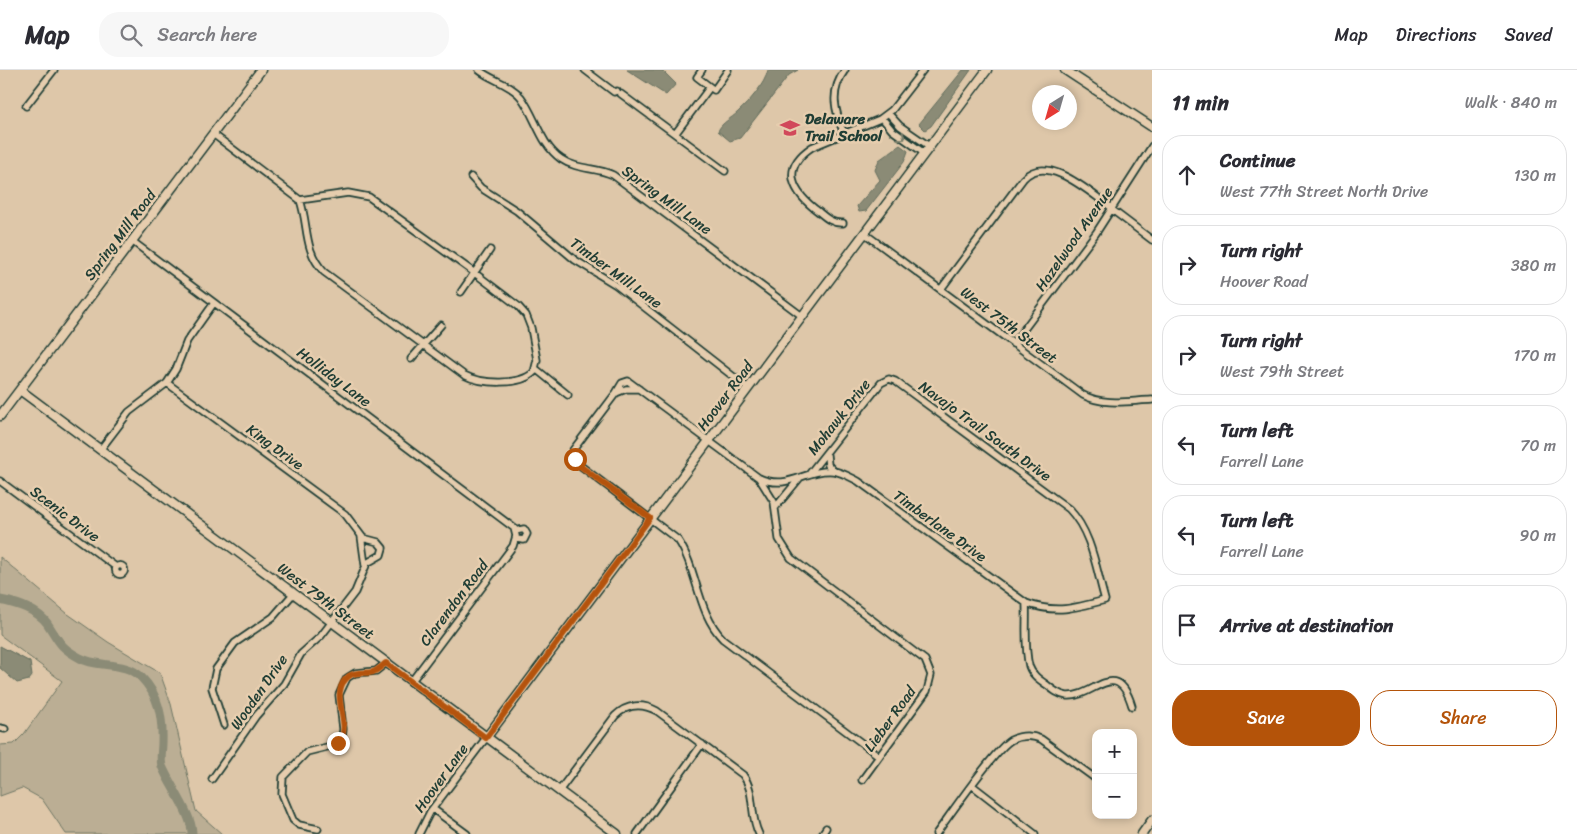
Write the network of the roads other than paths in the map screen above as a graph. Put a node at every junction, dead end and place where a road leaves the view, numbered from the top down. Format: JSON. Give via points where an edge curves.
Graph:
{"nodes":[{"id":1,"x":54,"y":70,"type":"edge"},
{"id":2,"x":261,"y":70,"type":"edge"},
{"id":3,"x":479,"y":70,"type":"edge"},
{"id":4,"x":585,"y":70,"type":"edge"},
{"id":5,"x":702,"y":70,"type":"edge"},
{"id":6,"x":728,"y":70,"type":"edge"},
{"id":7,"x":845,"y":70,"type":"edge"},
{"id":8,"x":923,"y":70,"type":"edge"},
{"id":9,"x":987,"y":70,"type":"edge"},
{"id":10,"x":1065,"y":70,"type":"edge"},
{"id":11,"x":710,"y":87,"type":"junction"},
{"id":12,"x":26,"y":106,"type":"dead end"},
{"id":13,"x":888,"y":113,"type":"junction"},
{"id":14,"x":882,"y":118,"type":"junction"},
{"id":15,"x":1152,"y":127,"type":"edge"},
{"id":16,"x":213,"y":134,"type":"junction"},
{"id":17,"x":675,"y":134,"type":"junction"},
{"id":18,"x":844,"y":134,"type":"junction"},
{"id":19,"x":930,"y":146,"type":"junction"},
{"id":20,"x":1152,"y":146,"type":"edge"},
{"id":21,"x":924,"y":153,"type":"junction"},
{"id":22,"x":725,"y":171,"type":"dead end"},
{"id":23,"x":471,"y":177,"type":"dead end"},
{"id":24,"x":300,"y":200,"type":"junction"},
{"id":25,"x":1111,"y":208,"type":"junction"},
{"id":26,"x":843,"y":223,"type":"dead end"},
{"id":27,"x":864,"y":233,"type":"junction"},
{"id":28,"x":1152,"y":240,"type":"edge"},
{"id":29,"x":132,"y":241,"type":"junction"},
{"id":30,"x":490,"y":250,"type":"dead end"},
{"id":31,"x":474,"y":274,"type":"junction"},
{"id":32,"x":940,"y":289,"type":"junction"},
{"id":33,"x":462,"y":292,"type":"dead end"},
{"id":34,"x":214,"y":303,"type":"junction"},
{"id":35,"x":802,"y":316,"type":"junction"},
{"id":36,"x":441,"y":325,"type":"dead end"},
{"id":37,"x":424,"y":344,"type":"junction"},
{"id":38,"x":1013,"y":344,"type":"junction"},
{"id":39,"x":411,"y":359,"type":"dead end"},
{"id":40,"x":535,"y":370,"type":"junction"},
{"id":41,"x":889,"y":379,"type":"joint"},
{"id":42,"x":167,"y":383,"type":"junction"},
{"id":43,"x":748,"y":388,"type":"junction"},
{"id":44,"x":639,"y":389,"type":"junction"},
{"id":45,"x":20,"y":390,"type":"junction"},
{"id":46,"x":616,"y":393,"type":"junction"},
{"id":47,"x":568,"y":395,"type":"dead end"},
{"id":48,"x":1152,"y":400,"type":"edge"},
{"id":49,"x":0,"y":416,"type":"edge"},
{"id":50,"x":708,"y":441,"type":"junction"},
{"id":51,"x":100,"y":450,"type":"junction"},
{"id":52,"x":826,"y":455,"type":"junction"},
{"id":53,"x":834,"y":471,"type":"junction"},
{"id":54,"x":810,"y":473,"type":"junction"},
{"id":55,"x":760,"y":478,"type":"junction"},
{"id":56,"x":799,"y":479,"type":"junction"},
{"id":57,"x":0,"y":481,"type":"edge"},
{"id":58,"x":775,"y":508,"type":"junction"},
{"id":59,"x":650,"y":518,"type":"junction"},
{"id":60,"x":516,"y":535,"type":"junction"},
{"id":61,"x":361,"y":536,"type":"junction"},
{"id":62,"x":365,"y":565,"type":"junction"},
{"id":63,"x":116,"y":567,"type":"dead end"},
{"id":64,"x":292,"y":594,"type":"junction"},
{"id":65,"x":1105,"y":600,"type":"joint"},
{"id":66,"x":1026,"y":603,"type":"junction"},
{"id":67,"x":332,"y":623,"type":"junction"},
{"id":68,"x":386,"y":663,"type":"junction"},
{"id":69,"x":411,"y":682,"type":"junction"},
{"id":70,"x":1132,"y":706,"type":"dead end"},
{"id":71,"x":224,"y":725,"type":"dead end"},
{"id":72,"x":486,"y":738,"type":"junction"},
{"id":73,"x":702,"y":744,"type":"junction"},
{"id":74,"x":879,"y":756,"type":"junction"},
{"id":75,"x":1092,"y":776,"type":"edge"},
{"id":76,"x":212,"y":780,"type":"dead end"},
{"id":77,"x":862,"y":780,"type":"dead end"},
{"id":78,"x":973,"y":786,"type":"junction"},
{"id":79,"x":559,"y":791,"type":"junction"},
{"id":80,"x":433,"y":809,"type":"junction"},
{"id":81,"x":1152,"y":821,"type":"edge"},
{"id":82,"x":826,"y":828,"type":"dead end"},
{"id":83,"x":318,"y":829,"type":"dead end"},
{"id":84,"x":420,"y":834,"type":"edge"},
{"id":85,"x":467,"y":834,"type":"edge"},
{"id":86,"x":617,"y":834,"type":"edge"},
{"id":87,"x":637,"y":834,"type":"edge"},
{"id":88,"x":759,"y":834,"type":"edge"},
{"id":89,"x":822,"y":834,"type":"edge"},
{"id":90,"x":936,"y":834,"type":"edge"},
{"id":91,"x":1035,"y":834,"type":"edge"},
{"id":92,"x":1142,"y":834,"type":"edge"}],
"edges":[{"from":1,"to":12,"type":"street"},
{"from":2,"to":16,"type":"street","name":"Spring Mill Road"},
{"from":3,"to":35,"type":"street","name":"Spring Mill Lane","via":[[521,97],[546,143],[557,156],[574,166],[613,176]]},
{"from":4,"to":17,"type":"street"},
{"from":5,"to":11,"type":"street","via":[[696,77]]},
{"from":6,"to":11,"type":"street","via":[[714,90]]},
{"from":7,"to":18,"type":"street","via":[[837,83],[834,101]]},
{"from":8,"to":13,"type":"street"},
{"from":9,"to":19,"type":"street","name":"Hoover Road"},
{"from":10,"to":15,"type":"street"},
{"from":11,"to":17,"type":"street"},
{"from":13,"to":14,"type":"street"},
{"from":13,"to":19,"type":"street","via":[[900,126]]},
{"from":14,"to":18,"type":"street"},
{"from":14,"to":21,"type":"street","one_way":true,"via":[[892,130]]},
{"from":16,"to":24,"type":"street"},
{"from":16,"to":29,"type":"street","name":"Spring Mill Road"},
{"from":17,"to":22,"type":"street"},
{"from":18,"to":26,"type":"street","via":[[804,152],[796,162],[793,176],[803,200],[827,218]]},
{"from":19,"to":21,"type":"street","name":"Hoover Road"},
{"from":20,"to":25,"type":"street","name":"Hazelwood Avenue"},
{"from":21,"to":27,"type":"street","name":"Hoover Road"},
{"from":23,"to":43,"type":"street","name":"Timber Mill Lane","via":[[575,260],[616,285]]},
{"from":24,"to":31,"type":"street","via":[[348,193],[369,197]]},
{"from":24,"to":37,"type":"street","via":[[307,242],[318,266]]},
{"from":25,"to":28,"type":"street"},
{"from":25,"to":32,"type":"street","via":[[1053,170],[1027,175]]},
{"from":25,"to":38,"type":"street","name":"Hazelwood Avenue"},
{"from":27,"to":32,"type":"street","name":"West 75th Street"},
{"from":27,"to":35,"type":"street","name":"Hoover Road"},
{"from":29,"to":34,"type":"street","name":"Holliday Lane"},
{"from":29,"to":45,"type":"street","name":"Spring Mill Road"},
{"from":30,"to":31,"type":"street"},
{"from":31,"to":33,"type":"street"},
{"from":31,"to":40,"type":"street","via":[[526,315],[537,360]]},
{"from":32,"to":38,"type":"street","name":"West 75th Street"},
{"from":34,"to":42,"type":"street","via":[[186,341]]},
{"from":34,"to":60,"type":"street","name":"Holliday Lane","via":[[512,526]]},
{"from":35,"to":43,"type":"street","name":"Hoover Road"},
{"from":36,"to":37,"type":"street"},
{"from":37,"to":39,"type":"street"},
{"from":37,"to":40,"type":"street","via":[[476,381],[513,380],[528,376]]},
{"from":38,"to":48,"type":"street","name":"West 75th Street","via":[[1093,400]]},
{"from":40,"to":47,"type":"street"},
{"from":41,"to":52,"type":"street","name":"Mohawk Drive","via":[[881,383]]},
{"from":41,"to":65,"type":"street","name":"Navajo Trail South Drive","via":[[1076,517],[1086,534]]},
{"from":42,"to":51,"type":"street","via":[[130,410]]},
{"from":42,"to":61,"type":"street","name":"King Drive","via":[[345,514]]},
{"from":43,"to":50,"type":"street","name":"Hoover Road"},
{"from":44,"to":46,"type":"street"},
{"from":44,"to":46,"type":"street","via":[[624,381]]},
{"from":44,"to":50,"type":"street"},
{"from":45,"to":49,"type":"street","name":"Spring Mill Road"},
{"from":45,"to":51,"type":"street","name":"West 79th Street"},
{"from":46,"to":59,"type":"street","via":[[573,450],[580,466]]},
{"from":50,"to":55,"type":"street"},
{"from":50,"to":59,"type":"street","name":"Hoover Road"},
{"from":51,"to":64,"type":"street","name":"West 79th Street"},
{"from":52,"to":53,"type":"street","via":[[828,465]]},
{"from":52,"to":54,"type":"street","name":"Mohawk Drive"},
{"from":53,"to":54,"type":"street","name":"Timberlane Drive"},
{"from":53,"to":66,"type":"street","name":"Timberlane Drive","via":[[858,481]]},
{"from":54,"to":56,"type":"street","name":"Timberlane Drive"},
{"from":55,"to":56,"type":"street","name":"Timberlane Drive","via":[[781,483]]},
{"from":55,"to":58,"type":"street"},
{"from":56,"to":58,"type":"street"},
{"from":57,"to":63,"type":"street","name":"Scenic Drive"},
{"from":58,"to":74,"type":"street","name":"Lieber Road","via":[[779,539],[791,558],[922,656],[930,671],[927,691]]},
{"from":59,"to":72,"type":"street","name":"Hoover Road"},
{"from":59,"to":74,"type":"street","via":[[682,546],[710,622],[718,634]]},
{"from":60,"to":60,"type":"street","name":"Holliday Lane","via":[[522,540],[526,538],[525,530]]},
{"from":60,"to":69,"type":"street","name":"Clarendon Road","via":[[514,546]]},
{"from":61,"to":62,"type":"street","name":"King Drive"},
{"from":61,"to":62,"type":"street","name":"King Drive","via":[[378,542],[383,548],[381,555]]},
{"from":62,"to":67,"type":"street","name":"King Drive","via":[[355,592]]},
{"from":64,"to":67,"type":"street","name":"West 79th Street"},
{"from":64,"to":71,"type":"street","via":[[273,617],[235,642],[216,669],[212,688]]},
{"from":65,"to":66,"type":"street","name":"Timberlane Drive","via":[[1064,611],[1041,609]]},
{"from":66,"to":70,"type":"street","via":[[1028,664],[1035,676],[1066,696],[1112,681],[1125,689]]},
{"from":67,"to":68,"type":"street","name":"West 79th Street"},
{"from":67,"to":76,"type":"street","name":"Wooden Drive","via":[[301,654],[284,684],[256,716]]},
{"from":68,"to":69,"type":"street","name":"West 79th Street"},
{"from":68,"to":83,"type":"street","via":[[376,671],[356,673],[347,678],[339,695],[341,740],[307,752],[284,777],[282,794],[293,820],[299,825]]},
{"from":69,"to":72,"type":"street","name":"West 79th Street"},
{"from":72,"to":79,"type":"street","name":"West 79th Street"},
{"from":72,"to":80,"type":"street","name":"Hoover Lane"},
{"from":73,"to":79,"type":"street","via":[[657,711],[645,706],[626,708],[615,716]]},
{"from":73,"to":87,"type":"street"},
{"from":73,"to":88,"type":"street","via":[[740,772],[747,781]]},
{"from":74,"to":77,"type":"street","name":"Lieber Road"},
{"from":75,"to":78,"type":"street","via":[[1045,741],[1024,736],[1004,746]]},
{"from":78,"to":90,"type":"street"},
{"from":78,"to":91,"type":"street"},
{"from":79,"to":86,"type":"street","name":"West 79th Street"},
{"from":80,"to":84,"type":"street","name":"Hoover Lane"},
{"from":80,"to":85,"type":"street"},
{"from":81,"to":92,"type":"street"},
{"from":82,"to":89,"type":"street"}]}
